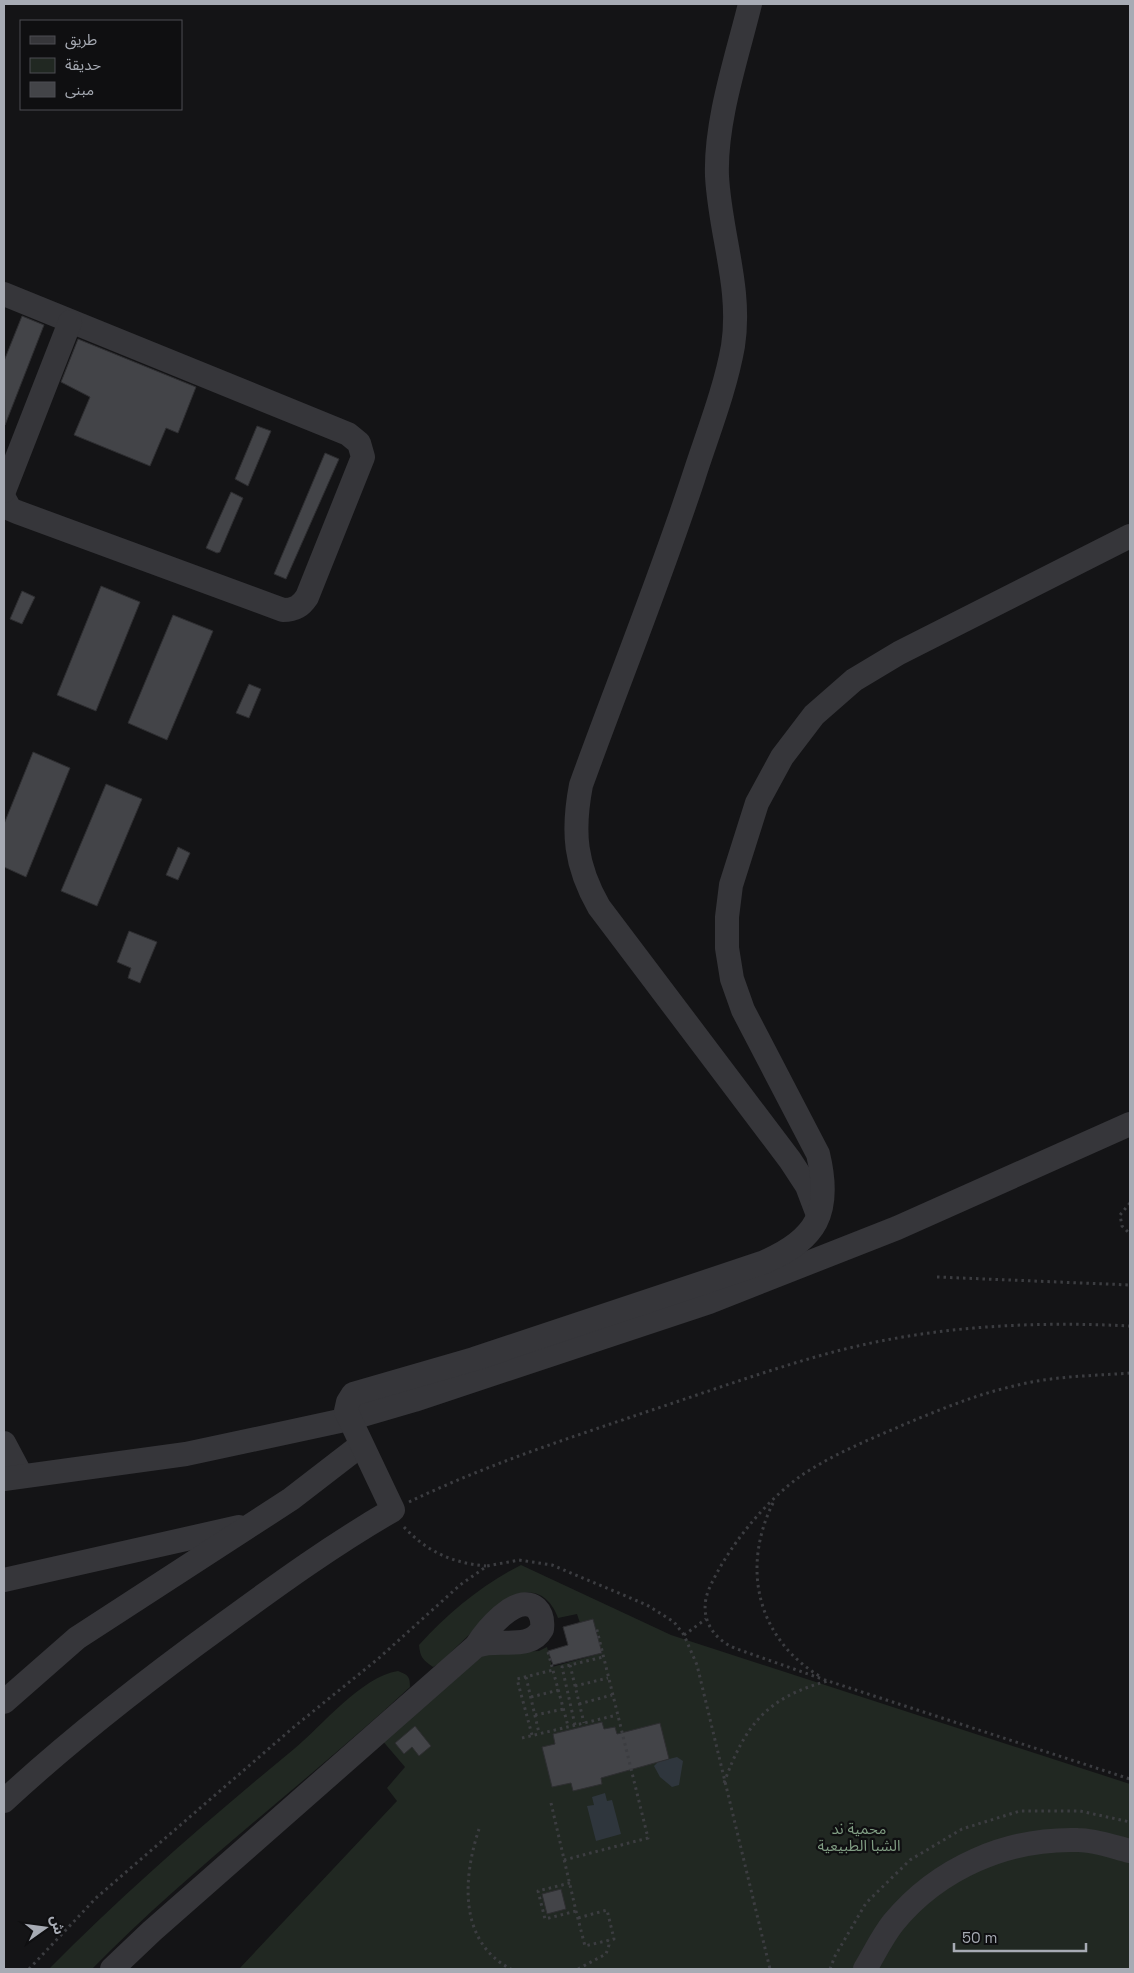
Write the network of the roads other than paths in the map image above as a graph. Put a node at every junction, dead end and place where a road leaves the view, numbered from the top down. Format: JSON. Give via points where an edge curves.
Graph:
{"nodes":[{"id":1,"x":750,"y":4,"type":"edge"},
{"id":2,"x":4,"y":294,"type":"edge"},
{"id":3,"x":70,"y":322,"type":"junction"},
{"id":4,"x":4,"y":491,"type":"edge"},
{"id":5,"x":4,"y":498,"type":"edge"},
{"id":6,"x":1130,"y":536,"type":"edge"},
{"id":7,"x":1130,"y":1124,"type":"edge"},
{"id":8,"x":818,"y":1216,"type":"junction"},
{"id":9,"x":349,"y":1419,"type":"junction"},
{"id":10,"x":4,"y":1443,"type":"edge"},
{"id":11,"x":361,"y":1444,"type":"junction"},
{"id":12,"x":12,"y":1477,"type":"edge"},
{"id":13,"x":255,"y":1524,"type":"junction"},
{"id":14,"x":4,"y":1580,"type":"edge"},
{"id":15,"x":476,"y":1646,"type":"junction"},
{"id":16,"x":4,"y":1702,"type":"edge"},
{"id":17,"x":4,"y":1801,"type":"edge"},
{"id":18,"x":1130,"y":1851,"type":"edge"},
{"id":19,"x":112,"y":1969,"type":"edge"},
{"id":20,"x":865,"y":1969,"type":"edge"}],
"edges":[{"from":1,"to":8,"type":"street","via":[[720,136],[717,174],[720,211],[734,280],[736,313],[732,346],[675,533],[581,785],[576,835],[586,885],[599,907],[790,1160],[807,1186]]},
{"from":2,"to":3,"type":"street"},
{"from":3,"to":4,"type":"street"},
{"from":3,"to":5,"type":"street","via":[[348,434],[362,450],[361,464],[307,597],[297,608],[290,610],[17,512],[10,509]]},
{"from":6,"to":8,"type":"street","via":[[899,653],[854,680],[814,715],[782,757],[757,803],[732,885],[727,948],[742,1010],[818,1154],[824,1195]]},
{"from":7,"to":9,"type":"street","via":[[905,1224],[709,1302]]},
{"from":8,"to":9,"type":"street","via":[[810,1233],[796,1246],[762,1263],[474,1359],[362,1390],[353,1394],[348,1402],[346,1412]]},
{"from":9,"to":11,"type":"street"},
{"from":9,"to":12,"type":"street","via":[[186,1454]]},
{"from":10,"to":12,"type":"street"},
{"from":11,"to":13,"type":"street","via":[[328,1473]]},
{"from":11,"to":17,"type":"street","via":[[393,1510],[293,1572],[156,1674]]},
{"from":13,"to":14,"type":"street"},
{"from":13,"to":16,"type":"street","via":[[77,1638]]},
{"from":15,"to":15,"type":"street","via":[[495,1641],[527,1642],[539,1634],[542,1619],[537,1610],[529,1605],[520,1605],[491,1626]]},
{"from":15,"to":19,"type":"street"},
{"from":18,"to":20,"type":"street","via":[[1079,1840],[1026,1843],[975,1859],[930,1886],[892,1924]]}]}
